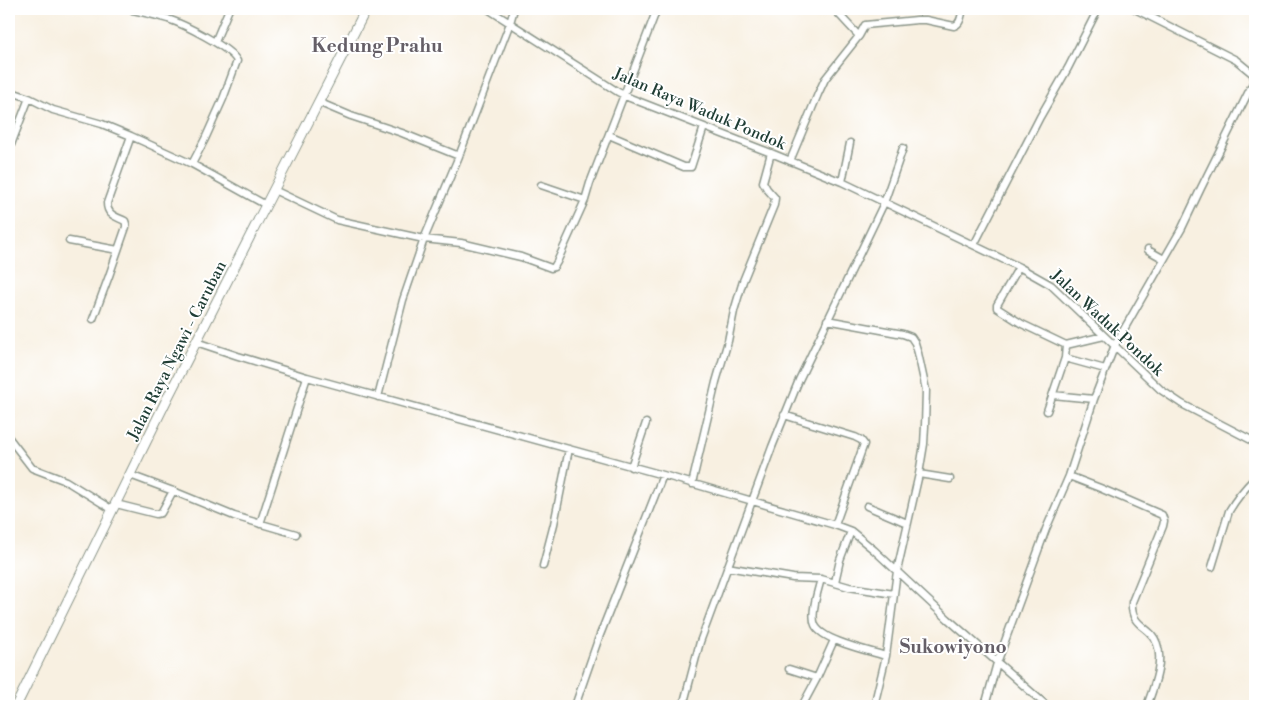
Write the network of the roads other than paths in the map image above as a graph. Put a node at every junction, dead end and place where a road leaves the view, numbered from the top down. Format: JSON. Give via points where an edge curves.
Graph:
{"nodes":[{"id":1,"x":126,"y":9,"type":"edge"},
{"id":2,"x":229,"y":9,"type":"edge"},
{"id":3,"x":366,"y":9,"type":"edge"},
{"id":4,"x":488,"y":9,"type":"edge"},
{"id":5,"x":514,"y":9,"type":"edge"},
{"id":6,"x":657,"y":9,"type":"edge"},
{"id":7,"x":834,"y":9,"type":"edge"},
{"id":8,"x":963,"y":9,"type":"edge"},
{"id":9,"x":1098,"y":9,"type":"edge"},
{"id":10,"x":1135,"y":9,"type":"edge"},
{"id":11,"x":137,"y":10,"type":"edge"},
{"id":12,"x":510,"y":22,"type":"junction"},
{"id":13,"x":859,"y":36,"type":"junction"},
{"id":14,"x":215,"y":42,"type":"junction"},
{"id":15,"x":9,"y":91,"type":"edge"},
{"id":16,"x":624,"y":95,"type":"junction"},
{"id":17,"x":29,"y":98,"type":"junction"},
{"id":18,"x":318,"y":102,"type":"junction"},
{"id":19,"x":704,"y":127,"type":"junction"},
{"id":20,"x":609,"y":135,"type":"junction"},
{"id":21,"x":131,"y":136,"type":"junction"},
{"id":22,"x":850,"y":143,"type":"dead end"},
{"id":23,"x":903,"y":148,"type":"dead end"},
{"id":24,"x":9,"y":150,"type":"edge"},
{"id":25,"x":771,"y":153,"type":"junction"},
{"id":26,"x":459,"y":156,"type":"junction"},
{"id":27,"x":790,"y":161,"type":"junction"},
{"id":28,"x":192,"y":164,"type":"junction"},
{"id":29,"x":842,"y":182,"type":"junction"},
{"id":30,"x":540,"y":185,"type":"dead end"},
{"id":31,"x":274,"y":190,"type":"junction"},
{"id":32,"x":585,"y":200,"type":"junction"},
{"id":33,"x":884,"y":203,"type":"junction"},
{"id":34,"x":266,"y":206,"type":"junction"},
{"id":35,"x":424,"y":239,"type":"junction"},
{"id":36,"x":70,"y":241,"type":"dead end"},
{"id":37,"x":974,"y":245,"type":"junction"},
{"id":38,"x":1148,"y":249,"type":"dead end"},
{"id":39,"x":118,"y":250,"type":"junction"},
{"id":40,"x":1164,"y":259,"type":"junction"},
{"id":41,"x":1019,"y":266,"type":"junction"},
{"id":42,"x":93,"y":319,"type":"dead end"},
{"id":43,"x":827,"y":320,"type":"junction"},
{"id":44,"x":1104,"y":336,"type":"junction"},
{"id":45,"x":196,"y":342,"type":"junction"},
{"id":46,"x":1066,"y":345,"type":"junction"},
{"id":47,"x":1115,"y":345,"type":"junction"},
{"id":48,"x":1065,"y":358,"type":"junction"},
{"id":49,"x":1106,"y":369,"type":"junction"},
{"id":50,"x":307,"y":377,"type":"junction"},
{"id":51,"x":1052,"y":395,"type":"junction"},
{"id":52,"x":378,"y":397,"type":"junction"},
{"id":53,"x":1094,"y":399,"type":"junction"},
{"id":54,"x":1047,"y":411,"type":"dead end"},
{"id":55,"x":784,"y":415,"type":"junction"},
{"id":56,"x":646,"y":423,"type":"dead end"},
{"id":57,"x":9,"y":438,"type":"edge"},
{"id":58,"x":1255,"y":442,"type":"edge"},
{"id":59,"x":569,"y":449,"type":"junction"},
{"id":60,"x":631,"y":467,"type":"junction"},
{"id":61,"x":919,"y":474,"type":"junction"},
{"id":62,"x":130,"y":475,"type":"junction"},
{"id":63,"x":663,"y":475,"type":"junction"},
{"id":64,"x":1069,"y":476,"type":"junction"},
{"id":65,"x":1255,"y":478,"type":"edge"},
{"id":66,"x":950,"y":479,"type":"dead end"},
{"id":67,"x":692,"y":484,"type":"junction"},
{"id":68,"x":173,"y":491,"type":"junction"},
{"id":69,"x":752,"y":501,"type":"junction"},
{"id":70,"x":867,"y":506,"type":"dead end"},
{"id":71,"x":112,"y":511,"type":"junction"},
{"id":72,"x":907,"y":523,"type":"junction"},
{"id":73,"x":260,"y":524,"type":"junction"},
{"id":74,"x":835,"y":525,"type":"junction"},
{"id":75,"x":851,"y":531,"type":"junction"},
{"id":76,"x":296,"y":534,"type":"dead end"},
{"id":77,"x":543,"y":566,"type":"dead end"},
{"id":78,"x":727,"y":567,"type":"junction"},
{"id":79,"x":1212,"y":567,"type":"dead end"},
{"id":80,"x":898,"y":571,"type":"junction"},
{"id":81,"x":820,"y":579,"type":"junction"},
{"id":82,"x":834,"y":582,"type":"junction"},
{"id":83,"x":894,"y":594,"type":"junction"},
{"id":84,"x":834,"y":640,"type":"junction"},
{"id":85,"x":886,"y":656,"type":"junction"},
{"id":86,"x":997,"y":663,"type":"junction"},
{"id":87,"x":789,"y":669,"type":"dead end"},
{"id":88,"x":817,"y":678,"type":"junction"},
{"id":89,"x":16,"y":706,"type":"edge"},
{"id":90,"x":575,"y":706,"type":"edge"},
{"id":91,"x":683,"y":706,"type":"edge"},
{"id":92,"x":802,"y":706,"type":"edge"},
{"id":93,"x":874,"y":706,"type":"edge"},
{"id":94,"x":985,"y":706,"type":"edge"},
{"id":95,"x":1047,"y":706,"type":"edge"},
{"id":96,"x":1147,"y":706,"type":"edge"}],
"edges":[{"from":1,"to":11,"type":"street"},
{"from":2,"to":14,"type":"street"},
{"from":3,"to":18,"type":"highway","name":"Jalan Raya Ngawi - Caruban"},
{"from":4,"to":12,"type":"street","name":"Jalan Raya Waduk Pondok"},
{"from":5,"to":12,"type":"street"},
{"from":6,"to":16,"type":"street"},
{"from":7,"to":13,"type":"street"},
{"from":8,"to":13,"type":"street","via":[[958,25],[926,20],[865,25]]},
{"from":9,"to":37,"type":"street"},
{"from":10,"to":40,"type":"street","via":[[1236,60],[1254,78]]},
{"from":11,"to":14,"type":"street","via":[[168,19]]},
{"from":12,"to":16,"type":"street","name":"Jalan Raya Waduk Pondok"},
{"from":12,"to":26,"type":"street"},
{"from":13,"to":27,"type":"street","via":[[825,79]]},
{"from":14,"to":28,"type":"street","via":[[235,57],[237,65]]},
{"from":15,"to":17,"type":"street"},
{"from":16,"to":19,"type":"street","name":"Jalan Raya Waduk Pondok"},
{"from":16,"to":20,"type":"street"},
{"from":17,"to":21,"type":"street","via":[[53,110]]},
{"from":17,"to":24,"type":"street"},
{"from":18,"to":26,"type":"street"},
{"from":18,"to":31,"type":"highway","name":"Jalan Raya Ngawi - Caruban"},
{"from":19,"to":20,"type":"street","via":[[691,167],[684,167]]},
{"from":19,"to":25,"type":"street","name":"Jalan Raya Waduk Pondok"},
{"from":20,"to":32,"type":"street"},
{"from":21,"to":28,"type":"street"},
{"from":21,"to":39,"type":"street","via":[[107,203],[107,210],[126,224]]},
{"from":22,"to":29,"type":"street"},
{"from":23,"to":33,"type":"street"},
{"from":25,"to":27,"type":"street","name":"Jalan Raya Waduk Pondok"},
{"from":25,"to":67,"type":"street","via":[[763,182],[775,198],[774,204],[734,311]]},
{"from":26,"to":35,"type":"street"},
{"from":27,"to":29,"type":"street","name":"Jalan Raya Waduk Pondok"},
{"from":28,"to":34,"type":"street"},
{"from":29,"to":33,"type":"street","name":"Jalan Raya Waduk Pondok"},
{"from":30,"to":32,"type":"street"},
{"from":31,"to":34,"type":"highway","name":"Jalan Raya Ngawi - Caruban"},
{"from":31,"to":35,"type":"street","via":[[337,220]]},
{"from":32,"to":35,"type":"street","via":[[557,262],[551,268],[521,257],[461,243]]},
{"from":33,"to":37,"type":"street","name":"Jalan Waduk Pondok"},
{"from":33,"to":43,"type":"street"},
{"from":34,"to":45,"type":"highway","name":"Jalan Raya Ngawi - Caruban"},
{"from":35,"to":52,"type":"street","via":[[403,300]]},
{"from":36,"to":39,"type":"street"},
{"from":37,"to":41,"type":"street","name":"Jalan Waduk Pondok"},
{"from":38,"to":40,"type":"street"},
{"from":39,"to":42,"type":"street"},
{"from":40,"to":47,"type":"street"},
{"from":41,"to":44,"type":"street","name":"Jalan Waduk Pondok","via":[[1051,285]]},
{"from":41,"to":46,"type":"street","via":[[997,308]]},
{"from":43,"to":55,"type":"street"},
{"from":43,"to":61,"type":"street","via":[[903,334],[915,343],[926,396]]},
{"from":44,"to":46,"type":"street"},
{"from":44,"to":47,"type":"street","name":"Jalan Waduk Pondok"},
{"from":45,"to":50,"type":"street"},
{"from":45,"to":62,"type":"highway","name":"Jalan Raya Ngawi - Caruban"},
{"from":46,"to":48,"type":"street"},
{"from":47,"to":49,"type":"street"},
{"from":47,"to":58,"type":"street","name":"Jalan Waduk Pondok","via":[[1171,398]]},
{"from":48,"to":49,"type":"street"},
{"from":48,"to":51,"type":"street"},
{"from":49,"to":53,"type":"street"},
{"from":50,"to":52,"type":"street"},
{"from":50,"to":73,"type":"street"},
{"from":51,"to":53,"type":"street"},
{"from":51,"to":54,"type":"street"},
{"from":52,"to":59,"type":"street"},
{"from":53,"to":64,"type":"street"},
{"from":55,"to":69,"type":"street"},
{"from":55,"to":74,"type":"street","via":[[855,437],[864,444]]},
{"from":56,"to":60,"type":"street"},
{"from":57,"to":71,"type":"street","via":[[32,468],[66,481]]},
{"from":59,"to":60,"type":"street"},
{"from":59,"to":77,"type":"street"},
{"from":60,"to":63,"type":"street"},
{"from":61,"to":66,"type":"street"},
{"from":61,"to":72,"type":"street"},
{"from":62,"to":68,"type":"street"},
{"from":62,"to":71,"type":"highway","name":"Jalan Raya Ngawi - Caruban"},
{"from":63,"to":67,"type":"street"},
{"from":63,"to":90,"type":"street"},
{"from":64,"to":86,"type":"street"},
{"from":64,"to":96,"type":"street","via":[[1162,515],[1164,521],[1131,612],[1134,619],[1153,636],[1159,652],[1158,669]]},
{"from":65,"to":79,"type":"street","via":[[1228,511]]},
{"from":67,"to":69,"type":"street"},
{"from":68,"to":71,"type":"street","via":[[159,514]]},
{"from":68,"to":73,"type":"street"},
{"from":69,"to":74,"type":"street"},
{"from":69,"to":78,"type":"street"},
{"from":70,"to":72,"type":"street"},
{"from":71,"to":89,"type":"highway","name":"Jalan Raya Ngawi - Caruban"},
{"from":72,"to":80,"type":"street"},
{"from":73,"to":76,"type":"street"},
{"from":74,"to":75,"type":"street"},
{"from":75,"to":80,"type":"street"},
{"from":75,"to":82,"type":"street"},
{"from":78,"to":81,"type":"street"},
{"from":78,"to":91,"type":"street","via":[[700,642]]},
{"from":80,"to":83,"type":"street"},
{"from":80,"to":86,"type":"street"},
{"from":81,"to":82,"type":"street"},
{"from":81,"to":84,"type":"street","via":[[813,613],[814,625]]},
{"from":82,"to":83,"type":"street"},
{"from":83,"to":85,"type":"street"},
{"from":84,"to":85,"type":"street"},
{"from":84,"to":88,"type":"street"},
{"from":85,"to":93,"type":"street"},
{"from":86,"to":94,"type":"street"},
{"from":86,"to":95,"type":"street"},
{"from":87,"to":88,"type":"street"},
{"from":88,"to":92,"type":"street"}]}
